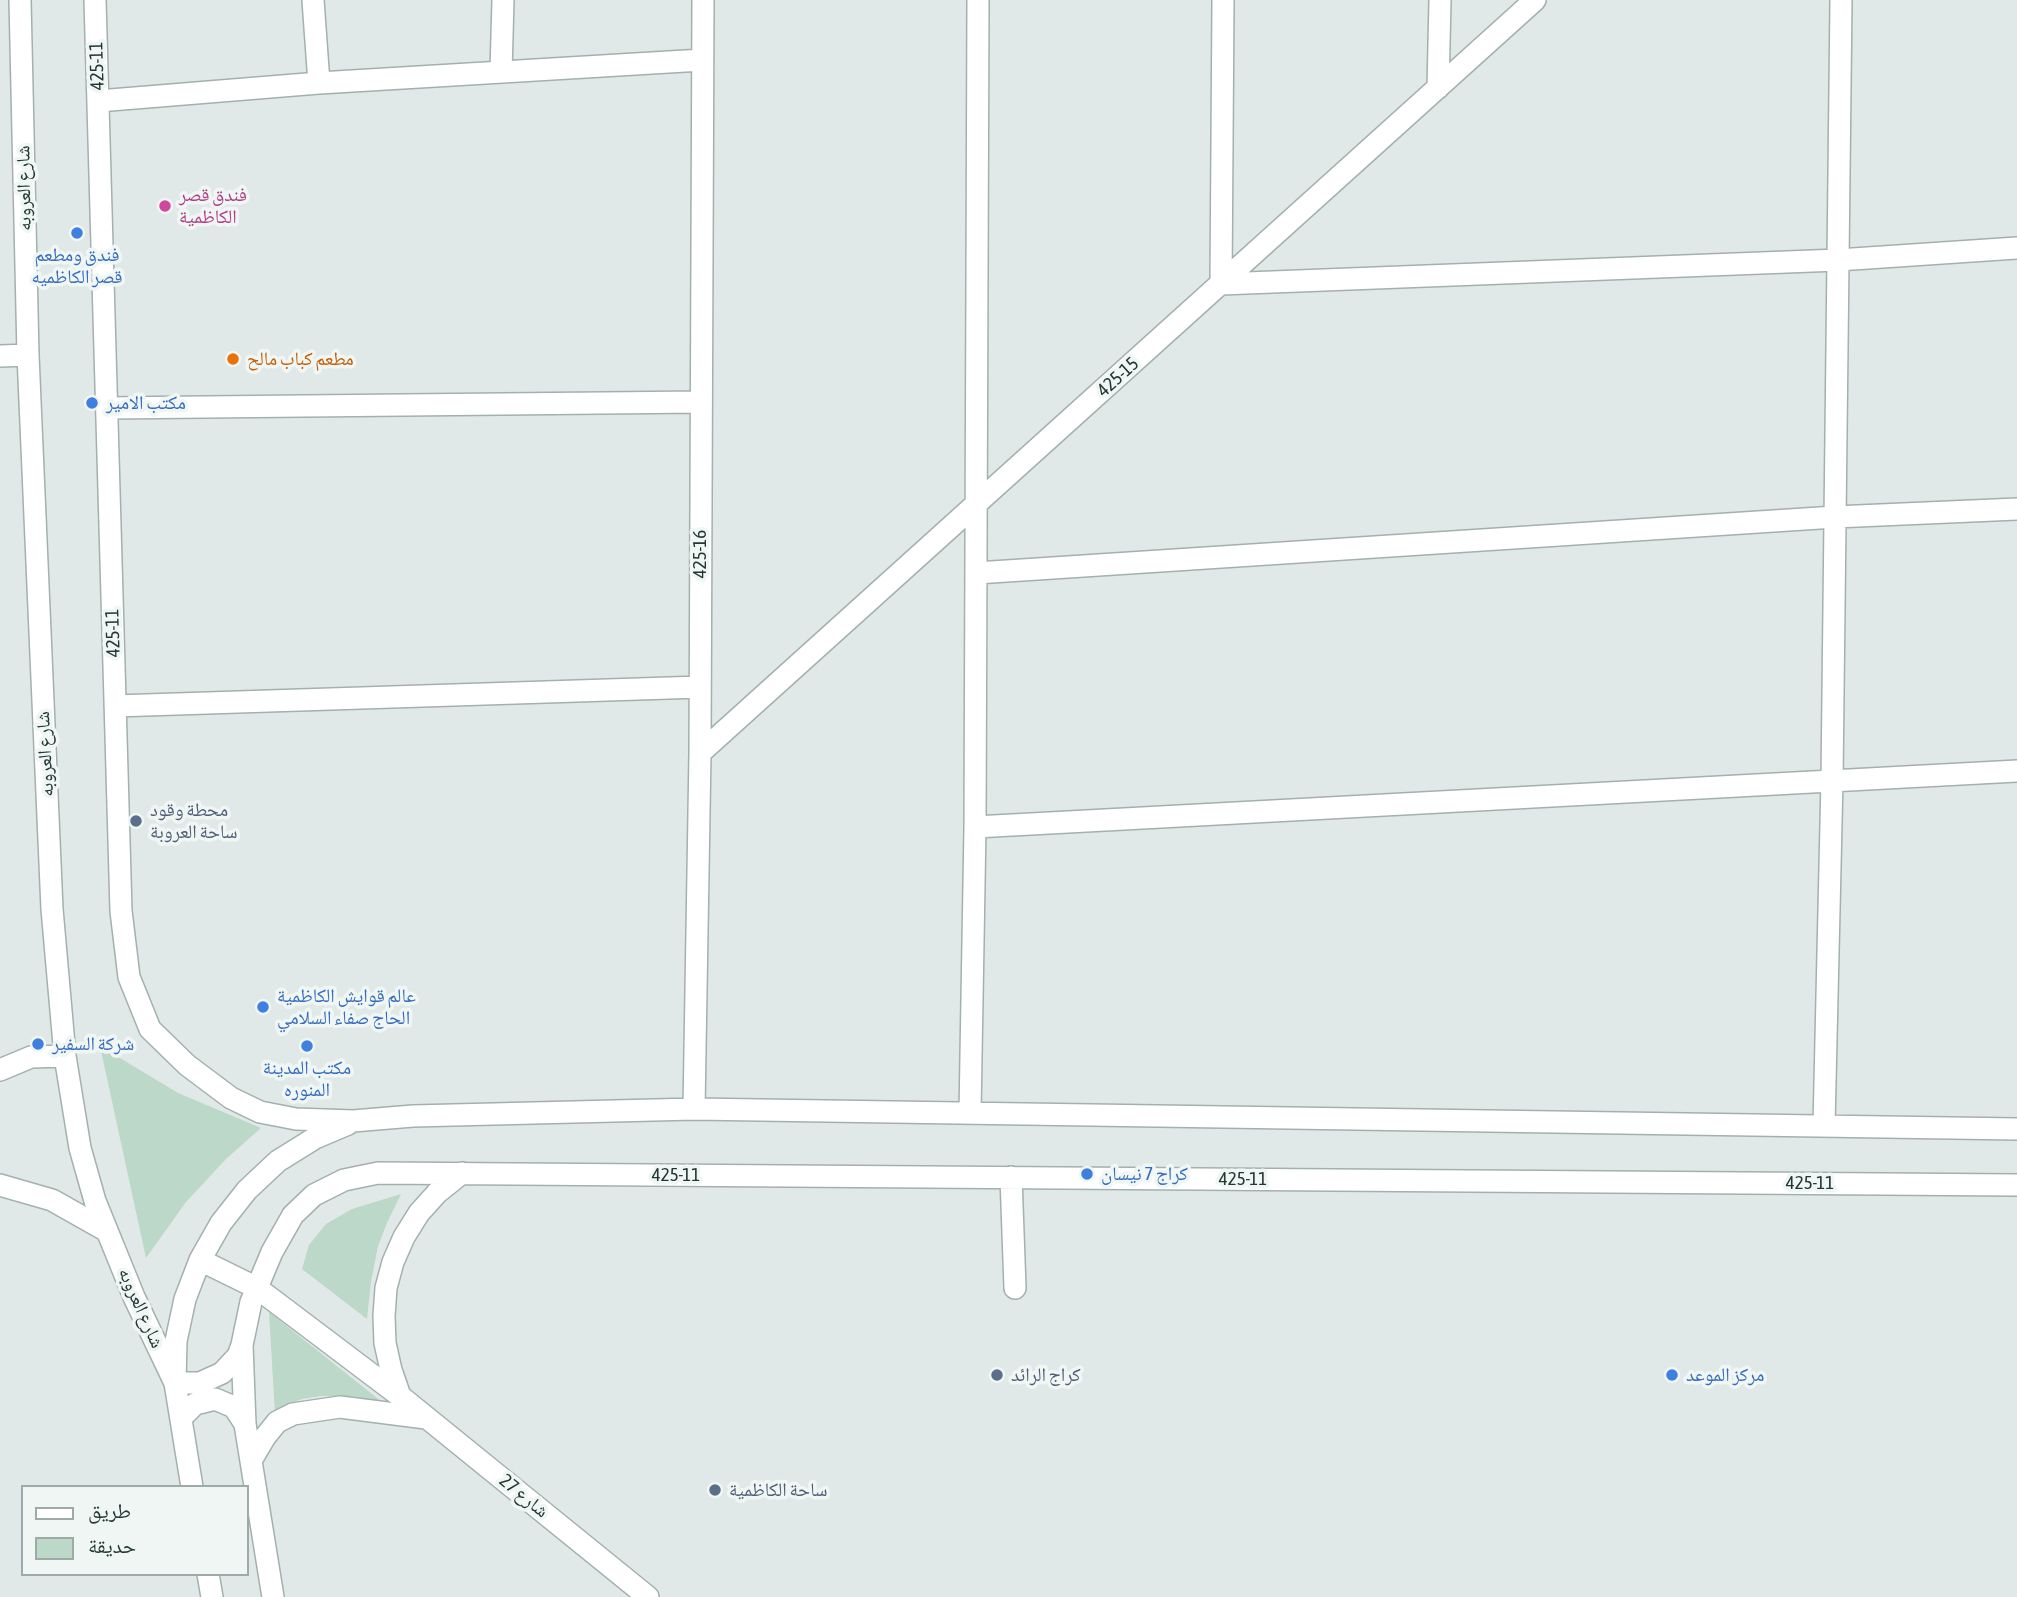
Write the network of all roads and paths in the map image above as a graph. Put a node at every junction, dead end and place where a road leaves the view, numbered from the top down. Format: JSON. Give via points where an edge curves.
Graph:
{"nodes":[{"id":1,"x":20,"y":0,"type":"edge"},
{"id":2,"x":95,"y":0,"type":"edge"},
{"id":3,"x":313,"y":0,"type":"edge"},
{"id":4,"x":503,"y":0,"type":"edge"},
{"id":5,"x":702,"y":0,"type":"edge"},
{"id":6,"x":978,"y":0,"type":"edge"},
{"id":7,"x":1223,"y":0,"type":"edge"},
{"id":8,"x":1440,"y":0,"type":"edge"},
{"id":9,"x":1535,"y":0,"type":"edge"},
{"id":10,"x":1841,"y":0,"type":"edge"},
{"id":11,"x":702,"y":60,"type":"junction"},
{"id":12,"x":501,"y":72,"type":"junction"},
{"id":13,"x":318,"y":83,"type":"junction"},
{"id":14,"x":1438,"y":88,"type":"junction"},
{"id":15,"x":98,"y":101,"type":"junction"},
{"id":16,"x":2017,"y":248,"type":"edge"},
{"id":17,"x":1838,"y":260,"type":"junction"},
{"id":18,"x":1221,"y":284,"type":"junction"},
{"id":19,"x":28,"y":355,"type":"junction"},
{"id":20,"x":0,"y":356,"type":"edge"},
{"id":21,"x":701,"y":402,"type":"junction"},
{"id":22,"x":107,"y":408,"type":"junction"},
{"id":23,"x":976,"y":504,"type":"junction"},
{"id":24,"x":2017,"y":509,"type":"edge"},
{"id":25,"x":1835,"y":517,"type":"junction"},
{"id":26,"x":976,"y":573,"type":"junction"},
{"id":27,"x":700,"y":687,"type":"junction"},
{"id":28,"x":115,"y":706,"type":"junction"},
{"id":29,"x":700,"y":753,"type":"junction"},
{"id":30,"x":2017,"y":771,"type":"edge"},
{"id":31,"x":1832,"y":780,"type":"junction"},
{"id":32,"x":975,"y":827,"type":"junction"},
{"id":33,"x":65,"y":1056,"type":"junction"},
{"id":34,"x":0,"y":1070,"type":"edge"},
{"id":35,"x":694,"y":1109,"type":"junction"},
{"id":36,"x":970,"y":1113,"type":"junction"},
{"id":37,"x":353,"y":1121,"type":"junction"},
{"id":38,"x":1824,"y":1126,"type":"junction"},
{"id":39,"x":2017,"y":1129,"type":"edge"},
{"id":40,"x":462,"y":1173,"type":"junction"},
{"id":41,"x":1011,"y":1177,"type":"junction"},
{"id":42,"x":0,"y":1185,"type":"edge"},
{"id":43,"x":2017,"y":1185,"type":"edge"},
{"id":44,"x":107,"y":1231,"type":"junction"},
{"id":45,"x":200,"y":1260,"type":"junction"},
{"id":46,"x":257,"y":1288,"type":"junction"},
{"id":47,"x":1015,"y":1288,"type":"dead end"},
{"id":48,"x":242,"y":1345,"type":"junction"},
{"id":49,"x":175,"y":1383,"type":"junction"},
{"id":50,"x":400,"y":1396,"type":"junction"},
{"id":51,"x":181,"y":1418,"type":"junction"},
{"id":52,"x":428,"y":1418,"type":"junction"},
{"id":53,"x":246,"y":1424,"type":"junction"},
{"id":54,"x":252,"y":1459,"type":"junction"},
{"id":55,"x":192,"y":1485,"type":"edge"},
{"id":56,"x":208,"y":1576,"type":"edge"},
{"id":57,"x":212,"y":1597,"type":"edge"},
{"id":58,"x":273,"y":1597,"type":"edge"},
{"id":59,"x":648,"y":1597,"type":"edge"}],
"edges":[{"from":1,"to":19,"type":"street","name":"شارع العروبه"},
{"from":2,"to":15,"type":"street","name":"425-11"},
{"from":3,"to":13,"type":"street"},
{"from":4,"to":12,"type":"street"},
{"from":5,"to":11,"type":"street","name":"425-16"},
{"from":6,"to":23,"type":"street"},
{"from":7,"to":18,"type":"street"},
{"from":8,"to":14,"type":"street"},
{"from":9,"to":14,"type":"street","name":"425-15"},
{"from":10,"to":17,"type":"street"},
{"from":11,"to":12,"type":"street"},
{"from":11,"to":21,"type":"street","name":"425-16"},
{"from":12,"to":13,"type":"street"},
{"from":13,"to":15,"type":"street"},
{"from":14,"to":18,"type":"street","name":"425-15"},
{"from":15,"to":22,"type":"street","name":"425-11"},
{"from":16,"to":17,"type":"street"},
{"from":17,"to":18,"type":"street"},
{"from":17,"to":25,"type":"street"},
{"from":18,"to":23,"type":"street","name":"425-15"},
{"from":19,"to":20,"type":"street"},
{"from":19,"to":33,"type":"street","name":"شارع العروبه","via":[[52,909]]},
{"from":21,"to":22,"type":"street"},
{"from":21,"to":27,"type":"street","name":"425-16"},
{"from":22,"to":28,"type":"street","name":"425-11"},
{"from":23,"to":26,"type":"street"},
{"from":23,"to":29,"type":"street","name":"425-15"},
{"from":24,"to":25,"type":"street"},
{"from":25,"to":26,"type":"street"},
{"from":25,"to":31,"type":"street"},
{"from":26,"to":32,"type":"street"},
{"from":27,"to":28,"type":"street"},
{"from":27,"to":29,"type":"street","name":"425-16"},
{"from":28,"to":37,"type":"street","name":"425-11","via":[[121,911],[129,977],[150,1029],[187,1065],[231,1098],[260,1112]]},
{"from":29,"to":35,"type":"street","name":"425-16"},
{"from":30,"to":31,"type":"street"},
{"from":31,"to":32,"type":"street"},
{"from":31,"to":38,"type":"street"},
{"from":32,"to":36,"type":"street"},
{"from":33,"to":34,"type":"street","via":[[31,1058]]},
{"from":33,"to":44,"type":"street","name":"شارع العروبه","via":[[80,1149]]},
{"from":35,"to":36,"type":"street","name":"425-11"},
{"from":35,"to":37,"type":"street","name":"425-11"},
{"from":36,"to":38,"type":"street","name":"425-11"},
{"from":37,"to":45,"type":"street","name":"425-11","via":[[278,1161],[247,1190]]},
{"from":38,"to":39,"type":"street","name":"425-11"},
{"from":40,"to":41,"type":"street","name":"425-11"},
{"from":40,"to":46,"type":"street","name":"425-11","via":[[379,1173],[344,1180],[314,1195],[293,1215]]},
{"from":40,"to":50,"type":"street","via":[[418,1213],[393,1262],[384,1329]]},
{"from":41,"to":43,"type":"street","name":"425-11"},
{"from":41,"to":47,"type":"street"},
{"from":42,"to":44,"type":"street","via":[[52,1200]]},
{"from":44,"to":49,"type":"street","name":"شارع العروبه"},
{"from":45,"to":46,"type":"street","name":"شارع 27"},
{"from":45,"to":49,"type":"street","name":"425-11","via":[[176,1341]]},
{"from":46,"to":48,"type":"street"},
{"from":46,"to":50,"type":"street","name":"شارع 27"},
{"from":48,"to":49,"type":"street","via":[[222,1373],[200,1383]]},
{"from":48,"to":53,"type":"street"},
{"from":49,"to":51,"type":"street","name":"شارع العروبه"},
{"from":50,"to":52,"type":"street","name":"شارع 27"},
{"from":51,"to":53,"type":"street","via":[[195,1404],[215,1399],[234,1407]]},
{"from":51,"to":55,"type":"street","name":"شارع العروبه"},
{"from":52,"to":54,"type":"street","via":[[340,1407],[304,1412],[277,1422]]},
{"from":52,"to":59,"type":"street","name":"شارع 27"},
{"from":53,"to":54,"type":"street"},
{"from":54,"to":58,"type":"street"},
{"from":56,"to":57,"type":"street"}]}
